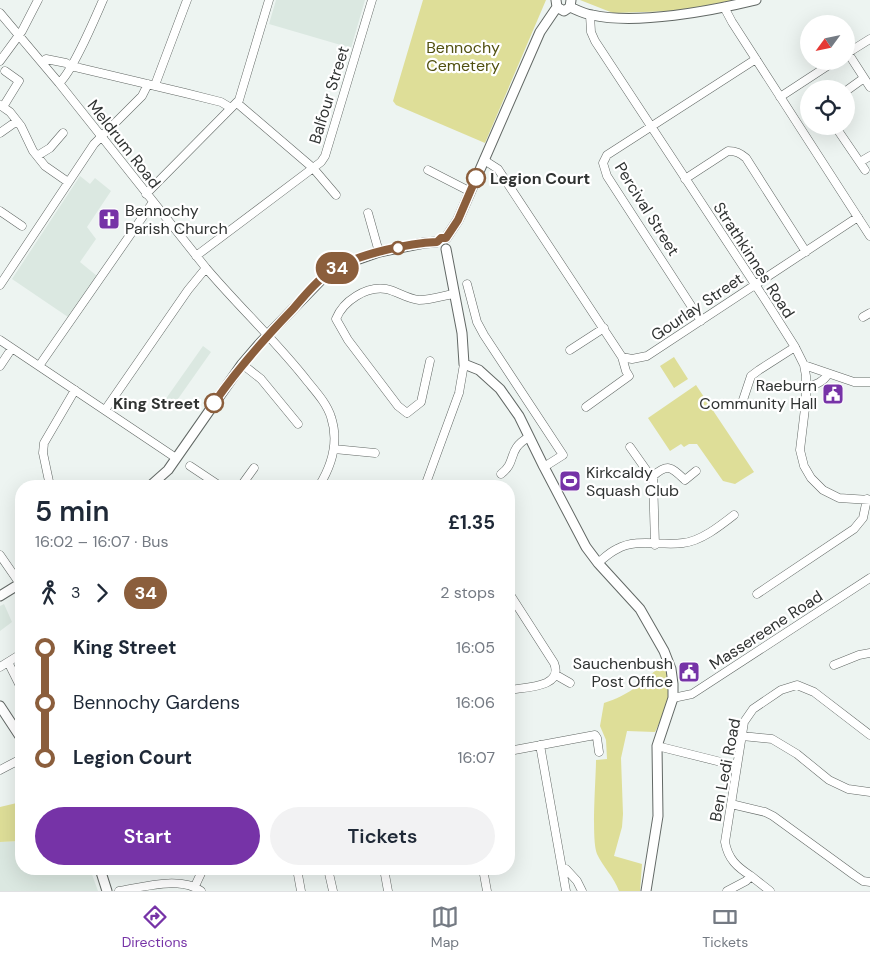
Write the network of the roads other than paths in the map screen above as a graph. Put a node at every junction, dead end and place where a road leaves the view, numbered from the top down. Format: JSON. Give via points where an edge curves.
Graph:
{"nodes":[{"id":1,"x":38,"y":0,"type":"edge"},
{"id":2,"x":104,"y":0,"type":"edge"},
{"id":3,"x":187,"y":0,"type":"edge"},
{"id":4,"x":269,"y":0,"type":"edge"},
{"id":5,"x":372,"y":0,"type":"edge"},
{"id":6,"x":756,"y":0,"type":"edge"},
{"id":7,"x":556,"y":4,"type":"edge"},
{"id":8,"x":571,"y":4,"type":"edge"},
{"id":9,"x":724,"y":7,"type":"junction"},
{"id":10,"x":0,"y":14,"type":"edge"},
{"id":11,"x":590,"y":15,"type":"junction"},
{"id":12,"x":19,"y":35,"type":"junction"},
{"id":13,"x":870,"y":39,"type":"edge"},
{"id":14,"x":855,"y":49,"type":"edge"},
{"id":15,"x":756,"y":59,"type":"junction"},
{"id":16,"x":0,"y":61,"type":"edge"},
{"id":17,"x":42,"y":62,"type":"junction"},
{"id":18,"x":855,"y":65,"type":"edge"},
{"id":19,"x":71,"y":66,"type":"junction"},
{"id":20,"x":821,"y":70,"type":"edge"},
{"id":21,"x":5,"y":71,"type":"dead end"},
{"id":22,"x":864,"y":78,"type":"junction"},
{"id":23,"x":59,"y":83,"type":"junction"},
{"id":24,"x":152,"y":84,"type":"junction"},
{"id":25,"x":855,"y":84,"type":"edge"},
{"id":26,"x":870,"y":87,"type":"edge"},
{"id":27,"x":780,"y":97,"type":"junction"},
{"id":28,"x":236,"y":103,"type":"junction"},
{"id":29,"x":2,"y":106,"type":"edge"},
{"id":30,"x":17,"y":121,"type":"junction"},
{"id":31,"x":651,"y":125,"type":"junction"},
{"id":32,"x":0,"y":133,"type":"edge"},
{"id":33,"x":63,"y":133,"type":"dead end"},
{"id":34,"x":841,"y":135,"type":"edge"},
{"id":35,"x":101,"y":136,"type":"junction"},
{"id":36,"x":37,"y":156,"type":"junction"},
{"id":37,"x":870,"y":156,"type":"edge"},
{"id":38,"x":484,"y":160,"type":"junction"},
{"id":39,"x":860,"y":162,"type":"junction"},
{"id":40,"x":313,"y":168,"type":"junction"},
{"id":41,"x":428,"y":170,"type":"dead end"},
{"id":42,"x":865,"y":170,"type":"dead end"},
{"id":43,"x":686,"y":179,"type":"junction"},
{"id":44,"x":68,"y":182,"type":"junction"},
{"id":45,"x":470,"y":192,"type":"junction"},
{"id":46,"x":146,"y":194,"type":"junction"},
{"id":47,"x":336,"y":195,"type":"dead end"},
{"id":48,"x":153,"y":202,"type":"junction"},
{"id":49,"x":1,"y":213,"type":"edge"},
{"id":50,"x":368,"y":213,"type":"dead end"},
{"id":51,"x":858,"y":217,"type":"junction"},
{"id":52,"x":22,"y":226,"type":"dead end"},
{"id":53,"x":870,"y":236,"type":"edge"},
{"id":54,"x":446,"y":238,"type":"junction"},
{"id":55,"x":437,"y":242,"type":"junction"},
{"id":56,"x":446,"y":249,"type":"junction"},
{"id":57,"x":379,"y":252,"type":"junction"},
{"id":58,"x":806,"y":252,"type":"junction"},
{"id":59,"x":196,"y":256,"type":"junction"},
{"id":60,"x":206,"y":268,"type":"junction"},
{"id":61,"x":467,"y":284,"type":"dead end"},
{"id":62,"x":0,"y":285,"type":"edge"},
{"id":63,"x":755,"y":285,"type":"junction"},
{"id":64,"x":453,"y":294,"type":"junction"},
{"id":65,"x":702,"y":321,"type":"junction"},
{"id":66,"x":604,"y":328,"type":"junction"},
{"id":67,"x":268,"y":334,"type":"junction"},
{"id":68,"x":0,"y":340,"type":"edge"},
{"id":69,"x":795,"y":347,"type":"junction"},
{"id":70,"x":12,"y":348,"type":"junction"},
{"id":71,"x":570,"y":350,"type":"dead end"},
{"id":72,"x":622,"y":357,"type":"junction"},
{"id":73,"x":430,"y":361,"type":"dead end"},
{"id":74,"x":242,"y":364,"type":"junction"},
{"id":75,"x":464,"y":364,"type":"junction"},
{"id":76,"x":804,"y":365,"type":"junction"},
{"id":77,"x":0,"y":366,"type":"edge"},
{"id":78,"x":38,"y":366,"type":"junction"},
{"id":79,"x":828,"y":374,"type":"junction"},
{"id":80,"x":514,"y":380,"type":"junction"},
{"id":81,"x":870,"y":382,"type":"edge"},
{"id":82,"x":807,"y":386,"type":"junction"},
{"id":83,"x":500,"y":389,"type":"junction"},
{"id":84,"x":75,"y":390,"type":"junction"},
{"id":85,"x":742,"y":403,"type":"dead end"},
{"id":86,"x":586,"y":407,"type":"dead end"},
{"id":87,"x":105,"y":410,"type":"junction"},
{"id":88,"x":298,"y":424,"type":"dead end"},
{"id":89,"x":529,"y":437,"type":"junction"},
{"id":90,"x":630,"y":447,"type":"dead end"},
{"id":91,"x":334,"y":450,"type":"junction"},
{"id":92,"x":375,"y":453,"type":"dead end"},
{"id":93,"x":176,"y":458,"type":"junction"},
{"id":94,"x":190,"y":466,"type":"dead end"},
{"id":95,"x":544,"y":467,"type":"junction"},
{"id":96,"x":254,"y":468,"type":"dead end"},
{"id":97,"x":696,"y":471,"type":"dead end"},
{"id":98,"x":501,"y":474,"type":"dead end"},
{"id":99,"x":653,"y":476,"type":"junction"},
{"id":100,"x":49,"y":480,"type":"edge"},
{"id":101,"x":158,"y":480,"type":"edge"},
{"id":102,"x":211,"y":480,"type":"edge"},
{"id":103,"x":245,"y":480,"type":"edge"},
{"id":104,"x":323,"y":480,"type":"edge"},
{"id":105,"x":428,"y":480,"type":"edge"},
{"id":106,"x":868,"y":499,"type":"edge"},
{"id":107,"x":734,"y":515,"type":"dead end"},
{"id":108,"x":655,"y":545,"type":"junction"},
{"id":109,"x":0,"y":555,"type":"edge"},
{"id":110,"x":598,"y":563,"type":"junction"},
{"id":111,"x":15,"y":576,"type":"edge"},
{"id":112,"x":870,"y":578,"type":"edge"},
{"id":113,"x":15,"y":587,"type":"edge"},
{"id":114,"x":757,"y":594,"type":"dead end"},
{"id":115,"x":0,"y":596,"type":"edge"},
{"id":116,"x":515,"y":604,"type":"edge"},
{"id":117,"x":870,"y":653,"type":"edge"},
{"id":118,"x":15,"y":658,"type":"edge"},
{"id":119,"x":8,"y":662,"type":"junction"},
{"id":120,"x":834,"y":665,"type":"dead end"},
{"id":121,"x":0,"y":667,"type":"edge"},
{"id":122,"x":556,"y":675,"type":"junction"},
{"id":123,"x":15,"y":676,"type":"edge"},
{"id":124,"x":570,"y":683,"type":"dead end"},
{"id":125,"x":515,"y":689,"type":"edge"},
{"id":126,"x":673,"y":698,"type":"junction"},
{"id":127,"x":0,"y":706,"type":"edge"},
{"id":128,"x":15,"y":729,"type":"edge"},
{"id":129,"x":870,"y":735,"type":"edge"},
{"id":130,"x":742,"y":736,"type":"junction"},
{"id":131,"x":540,"y":746,"type":"junction"},
{"id":132,"x":657,"y":746,"type":"junction"},
{"id":133,"x":515,"y":749,"type":"edge"},
{"id":134,"x":599,"y":752,"type":"dead end"},
{"id":135,"x":15,"y":762,"type":"edge"},
{"id":136,"x":737,"y":766,"type":"junction"},
{"id":137,"x":0,"y":770,"type":"edge"},
{"id":138,"x":870,"y":792,"type":"edge"},
{"id":139,"x":731,"y":804,"type":"junction"},
{"id":140,"x":562,"y":868,"type":"junction"},
{"id":141,"x":102,"y":875,"type":"edge"},
{"id":142,"x":201,"y":875,"type":"edge"},
{"id":143,"x":298,"y":875,"type":"edge"},
{"id":144,"x":329,"y":875,"type":"edge"},
{"id":145,"x":385,"y":875,"type":"edge"},
{"id":146,"x":484,"y":875,"type":"edge"},
{"id":147,"x":751,"y":876,"type":"junction"},
{"id":148,"x":870,"y":882,"type":"edge"},
{"id":149,"x":198,"y":889,"type":"edge"},
{"id":150,"x":107,"y":891,"type":"edge"},
{"id":151,"x":119,"y":891,"type":"edge"},
{"id":152,"x":301,"y":891,"type":"edge"},
{"id":153,"x":333,"y":891,"type":"edge"},
{"id":154,"x":388,"y":891,"type":"edge"},
{"id":155,"x":487,"y":891,"type":"edge"},
{"id":156,"x":566,"y":891,"type":"edge"},
{"id":157,"x":582,"y":891,"type":"edge"},
{"id":158,"x":646,"y":891,"type":"edge"},
{"id":159,"x":727,"y":891,"type":"edge"},
{"id":160,"x":770,"y":891,"type":"edge"}],
"edges":[{"from":1,"to":12,"type":"street"},
{"from":2,"to":19,"type":"street"},
{"from":3,"to":24,"type":"street"},
{"from":4,"to":28,"type":"street"},
{"from":5,"to":40,"type":"street","name":"Balfour Street","via":[[325,156]]},
{"from":6,"to":9,"type":"street"},
{"from":7,"to":8,"type":"street","via":[[564,11]]},
{"from":7,"to":38,"type":"street","via":[[540,32]]},
{"from":8,"to":11,"type":"street"},
{"from":9,"to":11,"type":"street","via":[[646,17]]},
{"from":9,"to":15,"type":"street"},
{"from":10,"to":12,"type":"street","name":"Meldrum Road"},
{"from":11,"to":31,"type":"street","name":"Strathkinnes Road","via":[[595,41]]},
{"from":12,"to":16,"type":"street"},
{"from":12,"to":17,"type":"street","name":"Meldrum Road"},
{"from":13,"to":14,"type":"street"},
{"from":15,"to":27,"type":"street"},
{"from":15,"to":31,"type":"street","name":"Percival Street"},
{"from":17,"to":19,"type":"street","via":[[46,59],[66,62]]},
{"from":17,"to":23,"type":"street","name":"Meldrum Road"},
{"from":18,"to":22,"type":"street"},
{"from":19,"to":23,"type":"street"},
{"from":19,"to":24,"type":"street"},
{"from":20,"to":27,"type":"street"},
{"from":21,"to":29,"type":"street","via":[[19,81]]},
{"from":22,"to":25,"type":"street"},
{"from":22,"to":26,"type":"street"},
{"from":23,"to":35,"type":"street","name":"Meldrum Road"},
{"from":24,"to":28,"type":"street"},
{"from":24,"to":35,"type":"street"},
{"from":27,"to":51,"type":"street"},
{"from":28,"to":40,"type":"street"},
{"from":28,"to":46,"type":"street"},
{"from":29,"to":30,"type":"street"},
{"from":30,"to":32,"type":"street"},
{"from":30,"to":36,"type":"street"},
{"from":31,"to":43,"type":"street","name":"Strathkinnes Road"},
{"from":31,"to":65,"type":"street","name":"Percival Street","via":[[607,155],[604,169]]},
{"from":33,"to":36,"type":"street","via":[[50,148]]},
{"from":34,"to":39,"type":"street"},
{"from":35,"to":44,"type":"street"},
{"from":35,"to":46,"type":"street","name":"Meldrum Road"},
{"from":36,"to":44,"type":"street","via":[[45,166]]},
{"from":37,"to":39,"type":"street"},
{"from":38,"to":45,"type":"street"},
{"from":38,"to":66,"type":"street","via":[[498,169]]},
{"from":39,"to":42,"type":"street"},
{"from":40,"to":47,"type":"street"},
{"from":40,"to":59,"type":"street","name":"Balfour Street"},
{"from":41,"to":45,"type":"street"},
{"from":43,"to":58,"type":"street","via":[[728,151],[740,154],[746,158]]},
{"from":43,"to":63,"type":"street","name":"Strathkinnes Road"},
{"from":44,"to":62,"type":"street"},
{"from":45,"to":54,"type":"street"},
{"from":46,"to":48,"type":"street","name":"Meldrum Road"},
{"from":48,"to":59,"type":"street","name":"Meldrum Road"},
{"from":48,"to":78,"type":"street"},
{"from":49,"to":52,"type":"street"},
{"from":50,"to":57,"type":"street"},
{"from":51,"to":53,"type":"street"},
{"from":51,"to":58,"type":"street","name":"Gourlay Street"},
{"from":54,"to":55,"type":"street"},
{"from":54,"to":56,"type":"street","via":[[449,245]]},
{"from":55,"to":56,"type":"street","via":[[440,249]]},
{"from":55,"to":57,"type":"street"},
{"from":56,"to":64,"type":"street"},
{"from":57,"to":67,"type":"street","via":[[329,273]]},
{"from":58,"to":63,"type":"street","name":"Gourlay Street"},
{"from":59,"to":60,"type":"street","name":"Meldrum Road"},
{"from":60,"to":67,"type":"street","name":"Meldrum Road"},
{"from":60,"to":87,"type":"street"},
{"from":61,"to":80,"type":"street","via":[[477,322]]},
{"from":63,"to":65,"type":"street","name":"Gourlay Street"},
{"from":63,"to":69,"type":"street","name":"Strathkinnes Road"},
{"from":64,"to":73,"type":"street","via":[[421,300],[386,289],[371,290],[349,302],[336,319],[388,394],[407,413],[421,402]]},
{"from":64,"to":75,"type":"street","via":[[462,333]]},
{"from":65,"to":72,"type":"street","name":"Gourlay Street","via":[[647,356]]},
{"from":66,"to":71,"type":"street"},
{"from":66,"to":72,"type":"street"},
{"from":67,"to":74,"type":"street"},
{"from":67,"to":91,"type":"street","name":"Meldrum Road","via":[[325,403],[331,416]]},
{"from":68,"to":70,"type":"street"},
{"from":69,"to":76,"type":"street","name":"Strathkinnes Road"},
{"from":69,"to":85,"type":"street","via":[[751,376]]},
{"from":70,"to":77,"type":"street"},
{"from":70,"to":78,"type":"street"},
{"from":72,"to":86,"type":"street","via":[[631,375]]},
{"from":74,"to":88,"type":"street","via":[[261,379]]},
{"from":74,"to":93,"type":"street"},
{"from":75,"to":83,"type":"street","via":[[479,370]]},
{"from":75,"to":105,"type":"street","via":[[459,393]]},
{"from":76,"to":79,"type":"street"},
{"from":76,"to":82,"type":"street","name":"Strathkinnes Road"},
{"from":78,"to":84,"type":"street"},
{"from":79,"to":81,"type":"street","via":[[854,382]]},
{"from":79,"to":82,"type":"street","via":[[813,386]]},
{"from":80,"to":83,"type":"street"},
{"from":80,"to":95,"type":"street","via":[[563,455]]},
{"from":82,"to":106,"type":"street","name":"Strathkinnes Road","via":[[800,450],[804,466],[823,490],[839,498]]},
{"from":83,"to":89,"type":"street"},
{"from":84,"to":87,"type":"street"},
{"from":84,"to":100,"type":"street","via":[[44,443]]},
{"from":87,"to":93,"type":"street"},
{"from":89,"to":95,"type":"street"},
{"from":89,"to":98,"type":"street","via":[[516,446],[509,467]]},
{"from":90,"to":99,"type":"street"},
{"from":91,"to":92,"type":"street"},
{"from":91,"to":104,"type":"street"},
{"from":93,"to":101,"type":"street"},
{"from":94,"to":102,"type":"street"},
{"from":95,"to":110,"type":"street","via":[[586,547]]},
{"from":96,"to":103,"type":"street"},
{"from":97,"to":99,"type":"street","via":[[685,480],[672,468],[666,467]]},
{"from":99,"to":108,"type":"street"},
{"from":106,"to":114,"type":"street","via":[[863,518],[854,529]]},
{"from":107,"to":108,"type":"street","via":[[700,537],[684,543]]},
{"from":108,"to":110,"type":"street","via":[[636,544],[618,548]]},
{"from":109,"to":111,"type":"street"},
{"from":110,"to":126,"type":"street","via":[[634,601],[654,634],[671,668]]},
{"from":112,"to":126,"type":"street","name":"Massereene Road","via":[[692,694]]},
{"from":113,"to":115,"type":"street"},
{"from":116,"to":122,"type":"street","via":[[554,663]]},
{"from":117,"to":120,"type":"street"},
{"from":118,"to":119,"type":"street"},
{"from":119,"to":121,"type":"street"},
{"from":119,"to":123,"type":"street"},
{"from":122,"to":124,"type":"street"},
{"from":122,"to":125,"type":"street","via":[[545,684]]},
{"from":126,"to":132,"type":"street"},
{"from":127,"to":128,"type":"street"},
{"from":129,"to":130,"type":"street","name":"Ben Ledi Road","via":[[814,692],[797,686],[781,690],[752,709],[744,722]]},
{"from":130,"to":136,"type":"street","name":"Ben Ledi Road"},
{"from":130,"to":138,"type":"street","via":[[772,739],[829,780],[848,789]]},
{"from":131,"to":133,"type":"street"},
{"from":131,"to":134,"type":"street","via":[[595,735]]},
{"from":131,"to":140,"type":"street"},
{"from":132,"to":136,"type":"street"},
{"from":132,"to":158,"type":"street","via":[[658,816]]},
{"from":135,"to":137,"type":"street"},
{"from":136,"to":139,"type":"street","name":"Ben Ledi Road"},
{"from":139,"to":147,"type":"street","name":"Ben Ledi Road","via":[[726,850],[736,866]]},
{"from":139,"to":148,"type":"street","via":[[773,816],[854,875]]},
{"from":140,"to":156,"type":"street"},
{"from":140,"to":157,"type":"street","via":[[577,881]]},
{"from":141,"to":150,"type":"street"},
{"from":142,"to":149,"type":"street"},
{"from":143,"to":152,"type":"street"},
{"from":144,"to":153,"type":"street"},
{"from":145,"to":154,"type":"street"},
{"from":146,"to":155,"type":"street"},
{"from":147,"to":159,"type":"street"},
{"from":147,"to":160,"type":"street","name":"Ben Ledi Road"},
{"from":149,"to":151,"type":"street","via":[[174,883]]}]}
